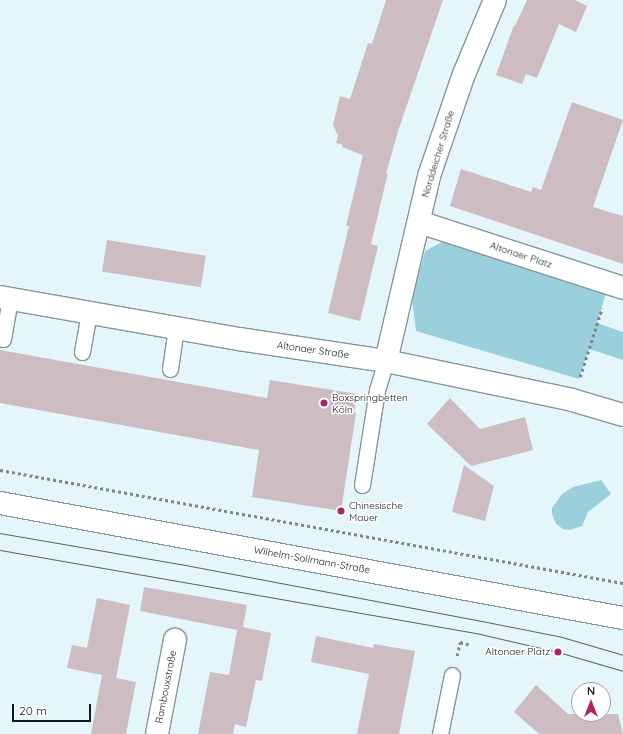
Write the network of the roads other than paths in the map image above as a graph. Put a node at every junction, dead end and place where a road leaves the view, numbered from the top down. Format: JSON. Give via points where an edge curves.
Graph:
{"nodes":[{"id":1,"x":495,"y":0,"type":"edge"},
{"id":2,"x":419,"y":222,"type":"junction"},
{"id":3,"x":616,"y":286,"type":"edge"},
{"id":4,"x":5,"y":298,"type":"edge"},
{"id":5,"x":89,"y":314,"type":"junction"},
{"id":6,"x":176,"y":328,"type":"junction"},
{"id":7,"x":3,"y":339,"type":"dead end"},
{"id":8,"x":82,"y":352,"type":"dead end"},
{"id":9,"x":386,"y":361,"type":"junction"},
{"id":10,"x":170,"y":369,"type":"dead end"},
{"id":11,"x":623,"y":415,"type":"edge"},
{"id":12,"x":362,"y":485,"type":"dead end"},
{"id":13,"x":0,"y":503,"type":"edge"},
{"id":14,"x":623,"y":618,"type":"edge"},
{"id":15,"x":175,"y":640,"type":"dead end"},
{"id":16,"x":452,"y":675,"type":"dead end"},
{"id":17,"x":157,"y":734,"type":"edge"},
{"id":18,"x":440,"y":734,"type":"edge"}],
"edges":[{"from":1,"to":2,"type":"street","name":"Norddeicher Straße","via":[[464,74],[429,176]]},
{"from":2,"to":3,"type":"street","name":"Altonaer Platz"},
{"from":2,"to":9,"type":"street","name":"Norddeicher Straße"},
{"from":4,"to":5,"type":"street","name":"Altonaer Straße"},
{"from":4,"to":7,"type":"lane"},
{"from":5,"to":6,"type":"street","name":"Altonaer Straße"},
{"from":5,"to":8,"type":"lane"},
{"from":6,"to":9,"type":"street","name":"Altonaer Straße"},
{"from":6,"to":10,"type":"lane"},
{"from":9,"to":11,"type":"street","name":"Altonaer Straße","via":[[572,400]]},
{"from":9,"to":12,"type":"lane","via":[[377,390]]},
{"from":13,"to":14,"type":"street","name":"Wilhelm-Sollmann-Straße"},
{"from":15,"to":17,"type":"street","name":"Rambouxstraße"},
{"from":16,"to":18,"type":"lane"}]}
